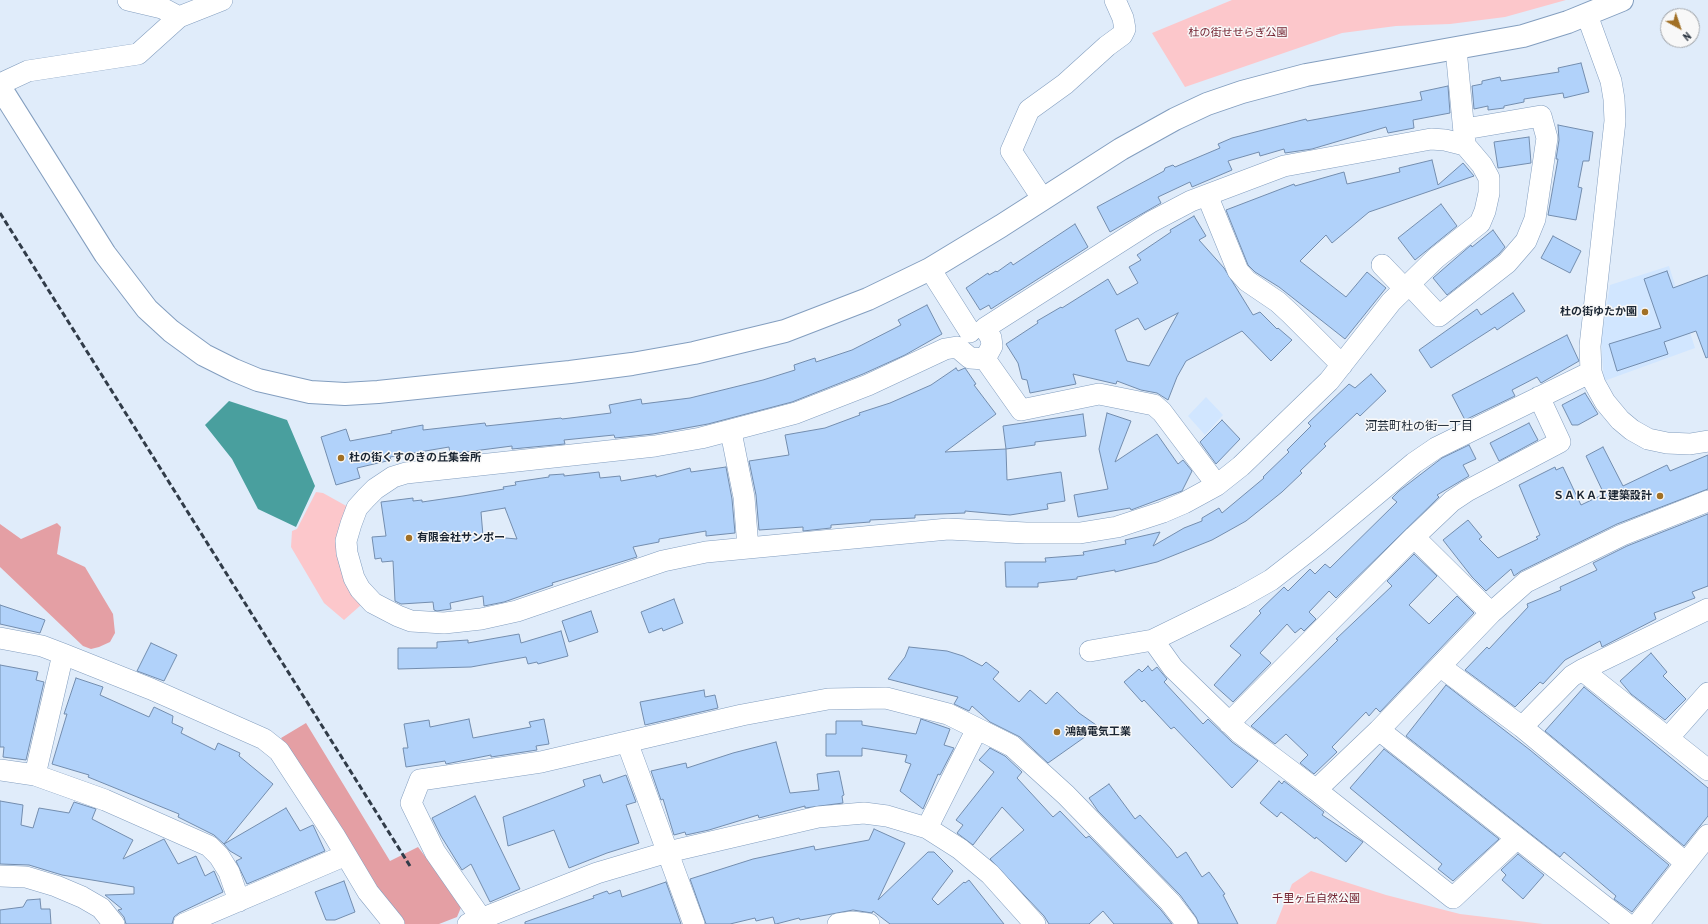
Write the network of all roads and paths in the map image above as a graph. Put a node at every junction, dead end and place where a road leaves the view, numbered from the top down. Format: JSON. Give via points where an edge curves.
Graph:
{"nodes":[{"id":1,"x":128,"y":0,"type":"edge"},
{"id":2,"x":222,"y":0,"type":"edge"},
{"id":3,"x":1115,"y":0,"type":"edge"},
{"id":4,"x":1622,"y":0,"type":"edge"},
{"id":5,"x":1587,"y":16,"type":"junction"},
{"id":6,"x":179,"y":17,"type":"junction"},
{"id":7,"x":1456,"y":49,"type":"junction"},
{"id":8,"x":0,"y":86,"type":"edge"},
{"id":9,"x":1465,"y":137,"type":"junction"},
{"id":10,"x":1207,"y":195,"type":"junction"},
{"id":11,"x":1042,"y":198,"type":"junction"},
{"id":12,"x":1382,"y":264,"type":"dead end"},
{"id":13,"x":930,"y":269,"type":"junction"},
{"id":14,"x":1407,"y":286,"type":"junction"},
{"id":15,"x":970,"y":336,"type":"junction"},
{"id":16,"x":984,"y":359,"type":"junction"},
{"id":17,"x":1342,"y":365,"type":"junction"},
{"id":18,"x":1591,"y":372,"type":"junction"},
{"id":19,"x":1539,"y":397,"type":"junction"},
{"id":20,"x":731,"y":432,"type":"junction"},
{"id":21,"x":1708,"y":441,"type":"edge"},
{"id":22,"x":1216,"y":485,"type":"junction"},
{"id":23,"x":1708,"y":501,"type":"edge"},
{"id":24,"x":1414,"y":537,"type":"junction"},
{"id":25,"x":748,"y":548,"type":"junction"},
{"id":26,"x":1708,"y":609,"type":"edge"},
{"id":27,"x":1491,"y":613,"type":"junction"},
{"id":28,"x":0,"y":638,"type":"edge"},
{"id":29,"x":1153,"y":640,"type":"junction"},
{"id":30,"x":1090,"y":652,"type":"dead end"},
{"id":31,"x":63,"y":654,"type":"junction"},
{"id":32,"x":1441,"y":667,"type":"junction"},
{"id":33,"x":1582,"y":670,"type":"junction"},
{"id":34,"x":1708,"y":693,"type":"edge"},
{"id":35,"x":1229,"y":723,"type":"junction"},
{"id":36,"x":1522,"y":727,"type":"junction"},
{"id":37,"x":977,"y":728,"type":"junction"},
{"id":38,"x":1379,"y":730,"type":"junction"},
{"id":39,"x":1668,"y":737,"type":"junction"},
{"id":40,"x":627,"y":742,"type":"junction"},
{"id":41,"x":0,"y":770,"type":"edge"},
{"id":42,"x":1708,"y":770,"type":"edge"},
{"id":43,"x":35,"y":775,"type":"junction"},
{"id":44,"x":1316,"y":790,"type":"junction"},
{"id":45,"x":927,"y":828,"type":"junction"},
{"id":46,"x":1708,"y":835,"type":"edge"},
{"id":47,"x":1518,"y":838,"type":"junction"},
{"id":48,"x":668,"y":852,"type":"junction"},
{"id":49,"x":346,"y":855,"type":"junction"},
{"id":50,"x":1686,"y":863,"type":"junction"},
{"id":51,"x":0,"y":876,"type":"edge"},
{"id":52,"x":239,"y":901,"type":"junction"},
{"id":53,"x":478,"y":922,"type":"edge"},
{"id":54,"x":114,"y":924,"type":"edge"},
{"id":55,"x":184,"y":924,"type":"edge"},
{"id":56,"x":394,"y":924,"type":"edge"},
{"id":57,"x":694,"y":924,"type":"edge"},
{"id":58,"x":838,"y":924,"type":"edge"},
{"id":59,"x":869,"y":924,"type":"edge"},
{"id":60,"x":1035,"y":924,"type":"edge"},
{"id":61,"x":1187,"y":924,"type":"edge"},
{"id":62,"x":1627,"y":924,"type":"edge"},
{"id":63,"x":1638,"y":924,"type":"edge"}],
"edges":[{"from":1,"to":6,"type":"street","via":[[162,8]]},
{"from":2,"to":6,"type":"street"},
{"from":3,"to":11,"type":"street","via":[[1123,18],[1125,29],[1122,35],[1065,84],[1029,110],[1011,151]]},
{"from":4,"to":5,"type":"street"},
{"from":5,"to":7,"type":"street","via":[[1523,36]]},
{"from":5,"to":18,"type":"street","via":[[1611,81],[1615,121],[1590,346]]},
{"from":6,"to":8,"type":"street","via":[[138,54],[28,71]]},
{"from":7,"to":9,"type":"street"},
{"from":7,"to":11,"type":"street","via":[[1306,75],[1207,104],[1120,149]]},
{"from":8,"to":13,"type":"street","via":[[105,254],[147,309],[171,331],[204,355],[234,370],[284,387],[310,392],[345,394],[378,392],[570,372],[694,353],[785,331],[868,299]]},
{"from":9,"to":10,"type":"street","via":[[1431,139],[1297,164],[1255,176]]},
{"from":9,"to":14,"type":"street","via":[[1489,178],[1485,211],[1480,223],[1436,258]]},
{"from":9,"to":14,"type":"street","via":[[1541,116],[1547,138],[1535,219],[1526,241],[1507,263],[1440,316]]},
{"from":10,"to":15,"type":"street","via":[[1151,222]]},
{"from":10,"to":17,"type":"street","via":[[1238,271],[1247,281],[1278,302]]},
{"from":11,"to":13,"type":"street"},
{"from":12,"to":14,"type":"street"},
{"from":13,"to":15,"type":"street"},
{"from":14,"to":17,"type":"street","via":[[1391,302]]},
{"from":15,"to":16,"type":"street","via":[[970,358]]},
{"from":15,"to":16,"type":"street","via":[[991,338],[992,346]]},
{"from":15,"to":20,"type":"street","via":[[868,385],[802,411]]},
{"from":16,"to":22,"type":"street","via":[[1021,410],[1099,394],[1154,405],[1162,412]]},
{"from":17,"to":22,"type":"street","via":[[1261,447]]},
{"from":18,"to":19,"type":"street"},
{"from":18,"to":21,"type":"street","via":[[1606,402],[1632,430],[1648,439],[1667,443],[1690,444]]},
{"from":19,"to":24,"type":"street","via":[[1560,442],[1467,491],[1452,501]]},
{"from":19,"to":29,"type":"street","via":[[1436,448],[1414,463],[1271,580]]},
{"from":20,"to":25,"type":"street","via":[[744,497]]},
{"from":20,"to":25,"type":"street","via":[[655,446],[393,477],[375,489],[358,508],[346,541],[347,553],[354,578],[373,603],[411,622],[444,623],[517,612],[684,555]]},
{"from":22,"to":25,"type":"street","via":[[1184,503],[1139,521],[1080,533],[948,529]]},
{"from":23,"to":27,"type":"street","via":[[1622,535],[1526,582]]},
{"from":24,"to":27,"type":"street"},
{"from":24,"to":35,"type":"street"},
{"from":26,"to":33,"type":"street"},
{"from":27,"to":32,"type":"street"},
{"from":28,"to":31,"type":"street","via":[[42,646]]},
{"from":29,"to":30,"type":"street"},
{"from":29,"to":35,"type":"street","via":[[1173,668]]},
{"from":31,"to":43,"type":"street"},
{"from":31,"to":49,"type":"street","via":[[151,689],[264,739],[279,751]]},
{"from":32,"to":36,"type":"street"},
{"from":32,"to":38,"type":"street"},
{"from":33,"to":36,"type":"street","via":[[1572,676]]},
{"from":33,"to":39,"type":"street"},
{"from":34,"to":39,"type":"street"},
{"from":35,"to":44,"type":"street"},
{"from":36,"to":50,"type":"street"},
{"from":37,"to":40,"type":"street","via":[[948,714],[899,700],[828,699],[742,715]]},
{"from":37,"to":45,"type":"street"},
{"from":37,"to":61,"type":"street","via":[[1012,746],[1041,771],[1170,902]]},
{"from":38,"to":44,"type":"street"},
{"from":38,"to":47,"type":"street"},
{"from":39,"to":42,"type":"street"},
{"from":40,"to":48,"type":"street"},
{"from":40,"to":53,"type":"street","via":[[541,762],[420,780],[411,803],[435,852]]},
{"from":41,"to":43,"type":"street"},
{"from":43,"to":52,"type":"street","via":[[105,800],[209,846],[229,872]]},
{"from":44,"to":47,"type":"street","via":[[1453,898]]},
{"from":45,"to":48,"type":"street","via":[[887,816],[844,814],[818,817]]},
{"from":45,"to":60,"type":"street","via":[[960,849],[990,874]]},
{"from":46,"to":50,"type":"street"},
{"from":47,"to":62,"type":"street"},
{"from":48,"to":53,"type":"street","via":[[597,873]]},
{"from":48,"to":57,"type":"street"},
{"from":49,"to":52,"type":"street"},
{"from":49,"to":56,"type":"street","via":[[368,892]]},
{"from":50,"to":63,"type":"street"},
{"from":51,"to":54,"type":"street","via":[[26,877],[63,888],[101,908]]},
{"from":52,"to":55,"type":"street"},
{"from":58,"to":59,"type":"street"}]}
